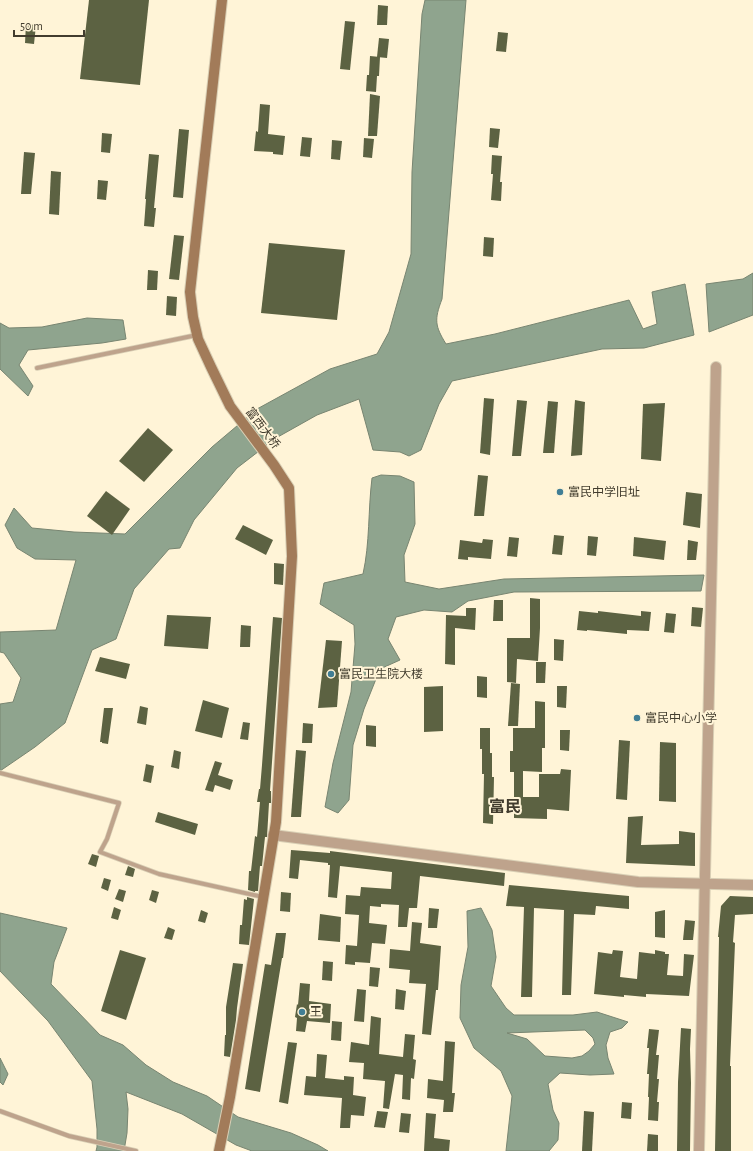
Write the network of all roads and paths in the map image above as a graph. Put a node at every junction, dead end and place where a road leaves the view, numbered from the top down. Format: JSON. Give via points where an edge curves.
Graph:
{"nodes":[{"id":1,"x":222,"y":0,"type":"edge"},
{"id":2,"x":197,"y":335,"type":"junction"},
{"id":3,"x":716,"y":367,"type":"dead end"},
{"id":4,"x":37,"y":368,"type":"dead end"},
{"id":5,"x":0,"y":773,"type":"edge"},
{"id":6,"x":273,"y":835,"type":"junction"},
{"id":7,"x":704,"y":883,"type":"junction"},
{"id":8,"x":753,"y":885,"type":"edge"},
{"id":9,"x":263,"y":897,"type":"junction"},
{"id":10,"x":0,"y":1112,"type":"edge"},
{"id":11,"x":136,"y":1151,"type":"edge"},
{"id":12,"x":219,"y":1151,"type":"edge"},
{"id":13,"x":699,"y":1151,"type":"edge"}],
"edges":[{"from":1,"to":2,"type":"main road","name":"富西大桥","via":[[190,292]]},
{"from":2,"to":4,"type":"lane"},
{"from":2,"to":6,"type":"main road","name":"富西大桥","via":[[210,368],[230,406],[289,488],[292,556],[276,822]]},
{"from":3,"to":7,"type":"street"},
{"from":5,"to":9,"type":"lane","via":[[119,803],[100,852],[159,874]]},
{"from":6,"to":7,"type":"street","via":[[638,882]]},
{"from":6,"to":9,"type":"main road","name":"富西大桥"},
{"from":7,"to":8,"type":"street"},
{"from":7,"to":13,"type":"street"},
{"from":9,"to":12,"type":"main road","name":"富西大桥"},
{"from":10,"to":11,"type":"lane","via":[[69,1136]]}]}
